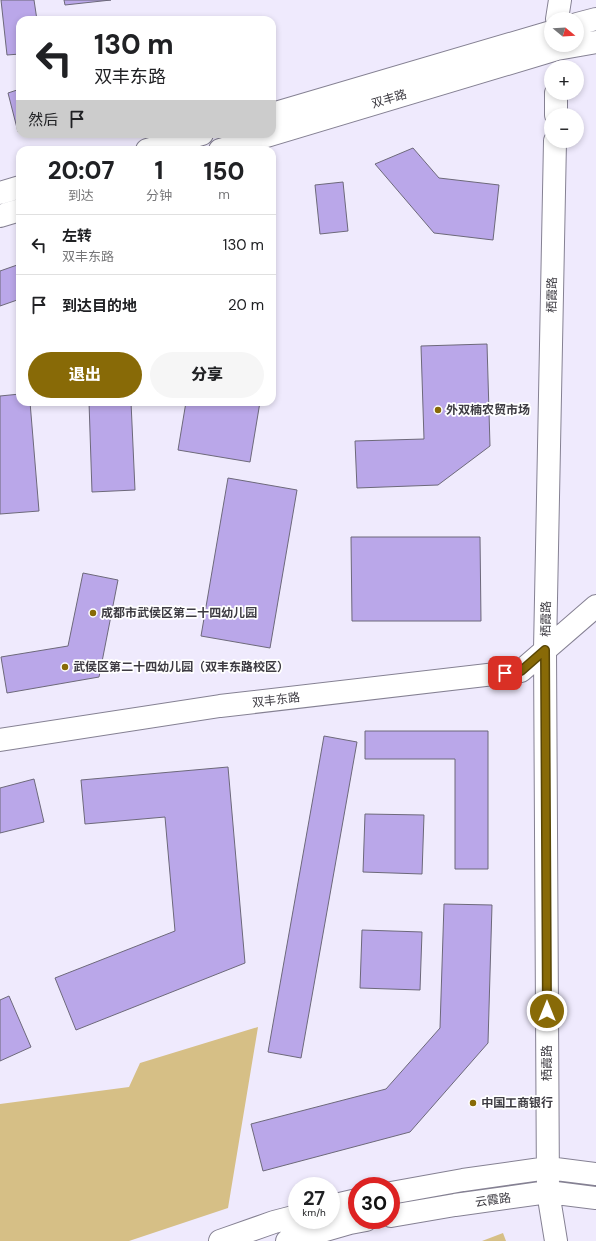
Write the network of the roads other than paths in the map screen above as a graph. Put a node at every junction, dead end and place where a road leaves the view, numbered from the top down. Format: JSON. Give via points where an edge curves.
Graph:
{"nodes":[{"id":1,"x":560,"y":0,"type":"edge"},
{"id":2,"x":558,"y":12,"type":"edge"},
{"id":3,"x":596,"y":19,"type":"edge"},
{"id":4,"x":584,"y":22,"type":"edge"},
{"id":5,"x":596,"y":42,"type":"edge"},
{"id":6,"x":584,"y":44,"type":"edge"},
{"id":7,"x":544,"y":51,"type":"edge"},
{"id":8,"x":544,"y":51,"type":"edge"},
{"id":9,"x":276,"y":113,"type":"edge"},
{"id":10,"x":276,"y":133,"type":"edge"},
{"id":11,"x":188,"y":138,"type":"edge"},
{"id":12,"x":259,"y":138,"type":"edge"},
{"id":13,"x":161,"y":146,"type":"edge"},
{"id":14,"x":233,"y":146,"type":"edge"},
{"id":15,"x":555,"y":148,"type":"edge"},
{"id":16,"x":16,"y":188,"type":"edge"},
{"id":17,"x":0,"y":193,"type":"edge"},
{"id":18,"x":16,"y":211,"type":"edge"},
{"id":19,"x":0,"y":216,"type":"edge"},
{"id":20,"x":596,"y":606,"type":"edge"},
{"id":21,"x":545,"y":650,"type":"junction"},
{"id":22,"x":0,"y":740,"type":"edge"},
{"id":23,"x":548,"y":1168,"type":"junction"},
{"id":24,"x":596,"y":1174,"type":"edge"},
{"id":25,"x":400,"y":1191,"type":"edge"},
{"id":26,"x":548,"y":1192,"type":"junction"},
{"id":27,"x":596,"y":1198,"type":"edge"},
{"id":28,"x":400,"y":1214,"type":"edge"},
{"id":29,"x":288,"y":1218,"type":"edge"},
{"id":30,"x":348,"y":1224,"type":"edge"},
{"id":31,"x":220,"y":1241,"type":"edge"},
{"id":32,"x":288,"y":1241,"type":"edge"},
{"id":33,"x":556,"y":1241,"type":"edge"}],
"edges":[{"from":1,"to":2,"type":"street"},
{"from":3,"to":4,"type":"street"},
{"from":5,"to":6,"type":"street"},
{"from":7,"to":9,"type":"street","name":"双丰路"},
{"from":8,"to":10,"type":"street","name":"双丰路"},
{"from":11,"to":13,"type":"street"},
{"from":12,"to":14,"type":"street","name":"双丰路"},
{"from":15,"to":21,"type":"street","name":"栖霞路"},
{"from":16,"to":17,"type":"street"},
{"from":18,"to":19,"type":"street"},
{"from":20,"to":21,"type":"street","name":"双丰东路"},
{"from":21,"to":22,"type":"street","name":"双丰东路","via":[[521,671],[220,706]]},
{"from":21,"to":23,"type":"street","name":"栖霞路"},
{"from":23,"to":24,"type":"street"},
{"from":23,"to":25,"type":"street"},
{"from":23,"to":26,"type":"street","name":"栖霞路"},
{"from":26,"to":27,"type":"street","name":"云霞路"},
{"from":26,"to":28,"type":"street","name":"云霞路"},
{"from":26,"to":33,"type":"street","name":"栖霞路"},
{"from":29,"to":31,"type":"street"},
{"from":30,"to":32,"type":"street"}]}
